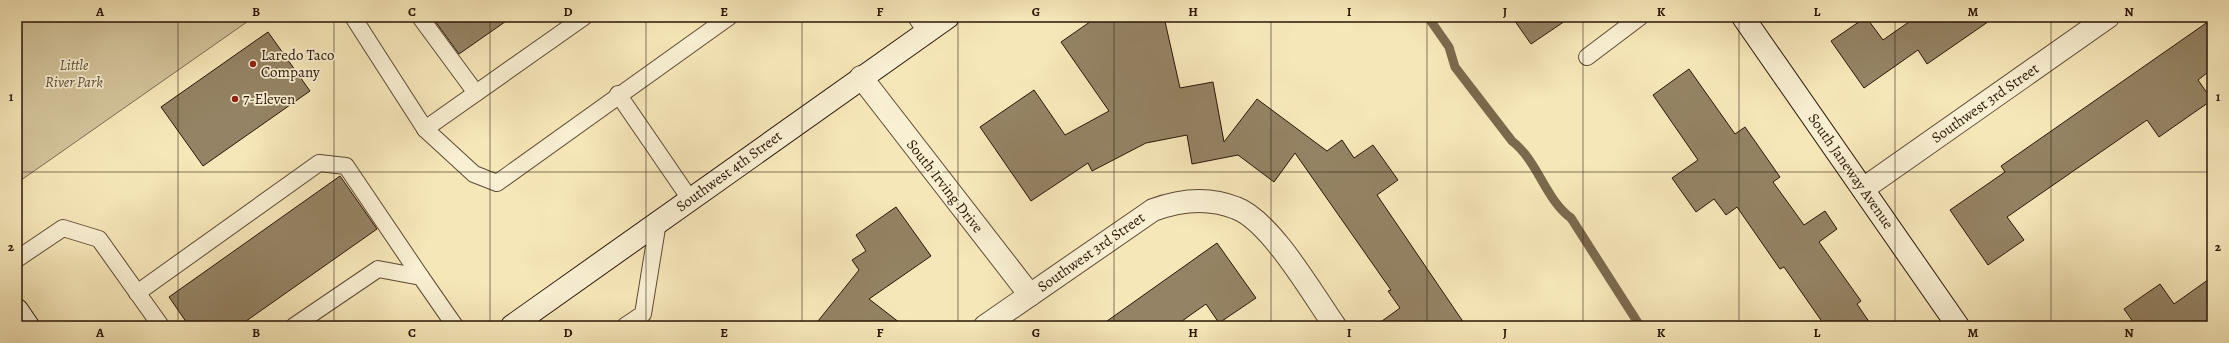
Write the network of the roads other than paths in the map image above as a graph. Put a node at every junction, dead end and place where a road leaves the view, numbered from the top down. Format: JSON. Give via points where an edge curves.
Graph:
{"nodes":[{"id":1,"x":353,"y":17,"type":"edge"},
{"id":2,"x":420,"y":17,"type":"edge"},
{"id":3,"x":584,"y":17,"type":"edge"},
{"id":4,"x":948,"y":17,"type":"edge"},
{"id":5,"x":1640,"y":17,"type":"edge"},
{"id":6,"x":1743,"y":17,"type":"edge"},
{"id":7,"x":2108,"y":17,"type":"edge"},
{"id":8,"x":721,"y":19,"type":"edge"},
{"id":9,"x":921,"y":24,"type":"edge"},
{"id":10,"x":1587,"y":57,"type":"dead end"},
{"id":11,"x":861,"y":77,"type":"junction"},
{"id":12,"x":476,"y":93,"type":"junction"},
{"id":13,"x":618,"y":94,"type":"junction"},
{"id":14,"x":425,"y":129,"type":"junction"},
{"id":15,"x":1863,"y":189,"type":"junction"},
{"id":16,"x":690,"y":199,"type":"junction"},
{"id":17,"x":658,"y":222,"type":"junction"},
{"id":18,"x":17,"y":259,"type":"edge"},
{"id":19,"x":421,"y":277,"type":"junction"},
{"id":20,"x":137,"y":293,"type":"junction"},
{"id":21,"x":1030,"y":295,"type":"junction"},
{"id":22,"x":17,"y":310,"type":"edge"},
{"id":23,"x":515,"y":325,"type":"edge"},
{"id":24,"x":28,"y":326,"type":"edge"},
{"id":25,"x":160,"y":326,"type":"edge"},
{"id":26,"x":294,"y":326,"type":"edge"},
{"id":27,"x":455,"y":326,"type":"edge"},
{"id":28,"x":625,"y":326,"type":"edge"},
{"id":29,"x":985,"y":326,"type":"edge"},
{"id":30,"x":1335,"y":326,"type":"edge"},
{"id":31,"x":1958,"y":326,"type":"edge"}],
"edges":[{"from":1,"to":14,"type":"lane"},
{"from":2,"to":12,"type":"lane"},
{"from":3,"to":12,"type":"lane"},
{"from":4,"to":9,"type":"street","name":"Southwest 4th Street"},
{"from":5,"to":10,"type":"lane"},
{"from":6,"to":15,"type":"street","name":"South Janeway Avenue"},
{"from":7,"to":15,"type":"street","name":"Southwest 3rd Street"},
{"from":8,"to":13,"type":"lane"},
{"from":9,"to":11,"type":"street","name":"Southwest 4th Street"},
{"from":11,"to":16,"type":"street","name":"Southwest 4th Street"},
{"from":11,"to":21,"type":"street","name":"South Irving Drive"},
{"from":12,"to":14,"type":"lane"},
{"from":13,"to":14,"type":"lane","via":[[497,183],[474,174]]},
{"from":13,"to":16,"type":"lane"},
{"from":15,"to":31,"type":"street","name":"South Janeway Avenue"},
{"from":16,"to":17,"type":"street","name":"Southwest 4th Street"},
{"from":17,"to":23,"type":"street","name":"Southwest 4th Street"},
{"from":17,"to":28,"type":"lane","via":[[643,314]]},
{"from":18,"to":20,"type":"lane","via":[[63,228],[99,239]]},
{"from":19,"to":20,"type":"lane","via":[[346,166],[319,163]]},
{"from":19,"to":26,"type":"lane","via":[[378,269]]},
{"from":19,"to":27,"type":"lane"},
{"from":20,"to":25,"type":"lane"},
{"from":21,"to":29,"type":"street","name":"Southwest 3rd Street"},
{"from":21,"to":30,"type":"street","name":"Southwest 3rd Street","via":[[1153,210],[1168,204],[1206,200],[1237,208],[1254,219],[1275,240]]},
{"from":22,"to":24,"type":"street"}]}
